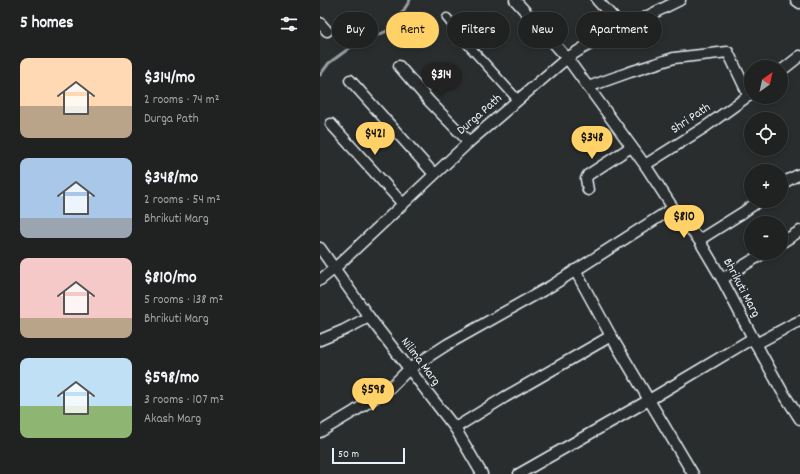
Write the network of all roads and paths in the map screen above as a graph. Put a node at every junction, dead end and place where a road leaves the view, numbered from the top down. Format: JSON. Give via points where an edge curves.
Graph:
{"nodes":[{"id":1,"x":515,"y":0,"type":"edge"},
{"id":2,"x":597,"y":0,"type":"edge"},
{"id":3,"x":680,"y":0,"type":"edge"},
{"id":4,"x":796,"y":0,"type":"edge"},
{"id":5,"x":800,"y":3,"type":"edge"},
{"id":6,"x":608,"y":12,"type":"edge"},
{"id":7,"x":656,"y":12,"type":"edge"},
{"id":8,"x":471,"y":48,"type":"edge"},
{"id":9,"x":584,"y":48,"type":"edge"},
{"id":10,"x":800,"y":56,"type":"edge"},
{"id":11,"x":567,"y":58,"type":"junction"},
{"id":12,"x":788,"y":65,"type":"edge"},
{"id":13,"x":399,"y":66,"type":"dead end"},
{"id":14,"x":350,"y":80,"type":"dead end"},
{"id":15,"x":744,"y":83,"type":"edge"},
{"id":16,"x":588,"y":87,"type":"junction"},
{"id":17,"x":744,"y":99,"type":"edge"},
{"id":18,"x":518,"y":100,"type":"junction"},
{"id":19,"x":331,"y":124,"type":"dead end"},
{"id":20,"x":469,"y":142,"type":"junction"},
{"id":21,"x":631,"y":147,"type":"junction"},
{"id":22,"x":644,"y":165,"type":"junction"},
{"id":23,"x":434,"y":174,"type":"junction"},
{"id":24,"x":800,"y":174,"type":"edge"},
{"id":25,"x":788,"y":181,"type":"edge"},
{"id":26,"x":588,"y":190,"type":"dead end"},
{"id":27,"x":402,"y":203,"type":"junction"},
{"id":28,"x":673,"y":208,"type":"junction"},
{"id":29,"x":750,"y":208,"type":"edge"},
{"id":30,"x":800,"y":232,"type":"edge"},
{"id":31,"x":788,"y":239,"type":"edge"},
{"id":32,"x":699,"y":240,"type":"junction"},
{"id":33,"x":320,"y":248,"type":"edge"},
{"id":34,"x":753,"y":260,"type":"edge"},
{"id":35,"x":335,"y":268,"type":"junction"},
{"id":36,"x":575,"y":270,"type":"junction"},
{"id":37,"x":722,"y":279,"type":"junction"},
{"id":38,"x":320,"y":280,"type":"edge"},
{"id":39,"x":369,"y":316,"type":"junction"},
{"id":40,"x":800,"y":321,"type":"edge"},
{"id":41,"x":611,"y":336,"type":"junction"},
{"id":42,"x":320,"y":340,"type":"edge"},
{"id":43,"x":754,"y":341,"type":"junction"},
{"id":44,"x":409,"y":369,"type":"junction"},
{"id":45,"x":649,"y":400,"type":"junction"},
{"id":46,"x":800,"y":419,"type":"edge"},
{"id":47,"x":455,"y":428,"type":"junction"},
{"id":48,"x":320,"y":432,"type":"edge"},
{"id":49,"x":482,"y":474,"type":"edge"},
{"id":50,"x":520,"y":474,"type":"edge"},
{"id":51,"x":693,"y":474,"type":"edge"}],
"edges":[{"from":1,"to":11,"type":"street","name":"Bhrikuti Marg"},
{"from":2,"to":6,"type":"street"},
{"from":3,"to":7,"type":"street","name":"Durga Path"},
{"from":4,"to":5,"type":"street"},
{"from":8,"to":18,"type":"street"},
{"from":9,"to":11,"type":"street","name":"Durga Path"},
{"from":10,"to":12,"type":"street"},
{"from":11,"to":16,"type":"street","name":"Bhrikuti Marg"},
{"from":11,"to":18,"type":"street","name":"Durga Path"},
{"from":13,"to":20,"type":"street"},
{"from":14,"to":23,"type":"street"},
{"from":15,"to":16,"type":"street","via":[[728,52],[674,58]]},
{"from":16,"to":21,"type":"street","name":"Bhrikuti Marg"},
{"from":17,"to":22,"type":"street","name":"Shri Path"},
{"from":18,"to":20,"type":"street","name":"Durga Path"},
{"from":19,"to":27,"type":"street"},
{"from":20,"to":23,"type":"street","name":"Durga Path"},
{"from":21,"to":22,"type":"street","name":"Bhrikuti Marg"},
{"from":21,"to":26,"type":"street","via":[[588,176]]},
{"from":22,"to":28,"type":"street","name":"Bhrikuti Marg"},
{"from":23,"to":27,"type":"street","name":"Durga Path"},
{"from":24,"to":25,"type":"street"},
{"from":27,"to":35,"type":"street","name":"Durga Path"},
{"from":28,"to":32,"type":"street","name":"Bhrikuti Marg"},
{"from":28,"to":36,"type":"street"},
{"from":29,"to":32,"type":"street"},
{"from":30,"to":31,"type":"street"},
{"from":32,"to":37,"type":"street","name":"Bhrikuti Marg"},
{"from":33,"to":35,"type":"street","name":"Nilima Marg"},
{"from":34,"to":37,"type":"street"},
{"from":35,"to":38,"type":"street","name":"Durga Path"},
{"from":35,"to":39,"type":"street","name":"Nilima Marg"},
{"from":36,"to":41,"type":"street"},
{"from":36,"to":44,"type":"street"},
{"from":37,"to":43,"type":"street","name":"Bhrikuti Marg"},
{"from":39,"to":42,"type":"street"},
{"from":39,"to":44,"type":"street","name":"Nilima Marg"},
{"from":40,"to":43,"type":"street"},
{"from":41,"to":45,"type":"street"},
{"from":41,"to":47,"type":"street"},
{"from":43,"to":45,"type":"street"},
{"from":43,"to":46,"type":"street","name":"Bhrikuti Marg"},
{"from":44,"to":47,"type":"street","name":"Nilima Marg"},
{"from":44,"to":48,"type":"street","via":[[391,387]]},
{"from":45,"to":50,"type":"street"},
{"from":45,"to":51,"type":"street"},
{"from":47,"to":49,"type":"street","name":"Nilima Marg"}]}
